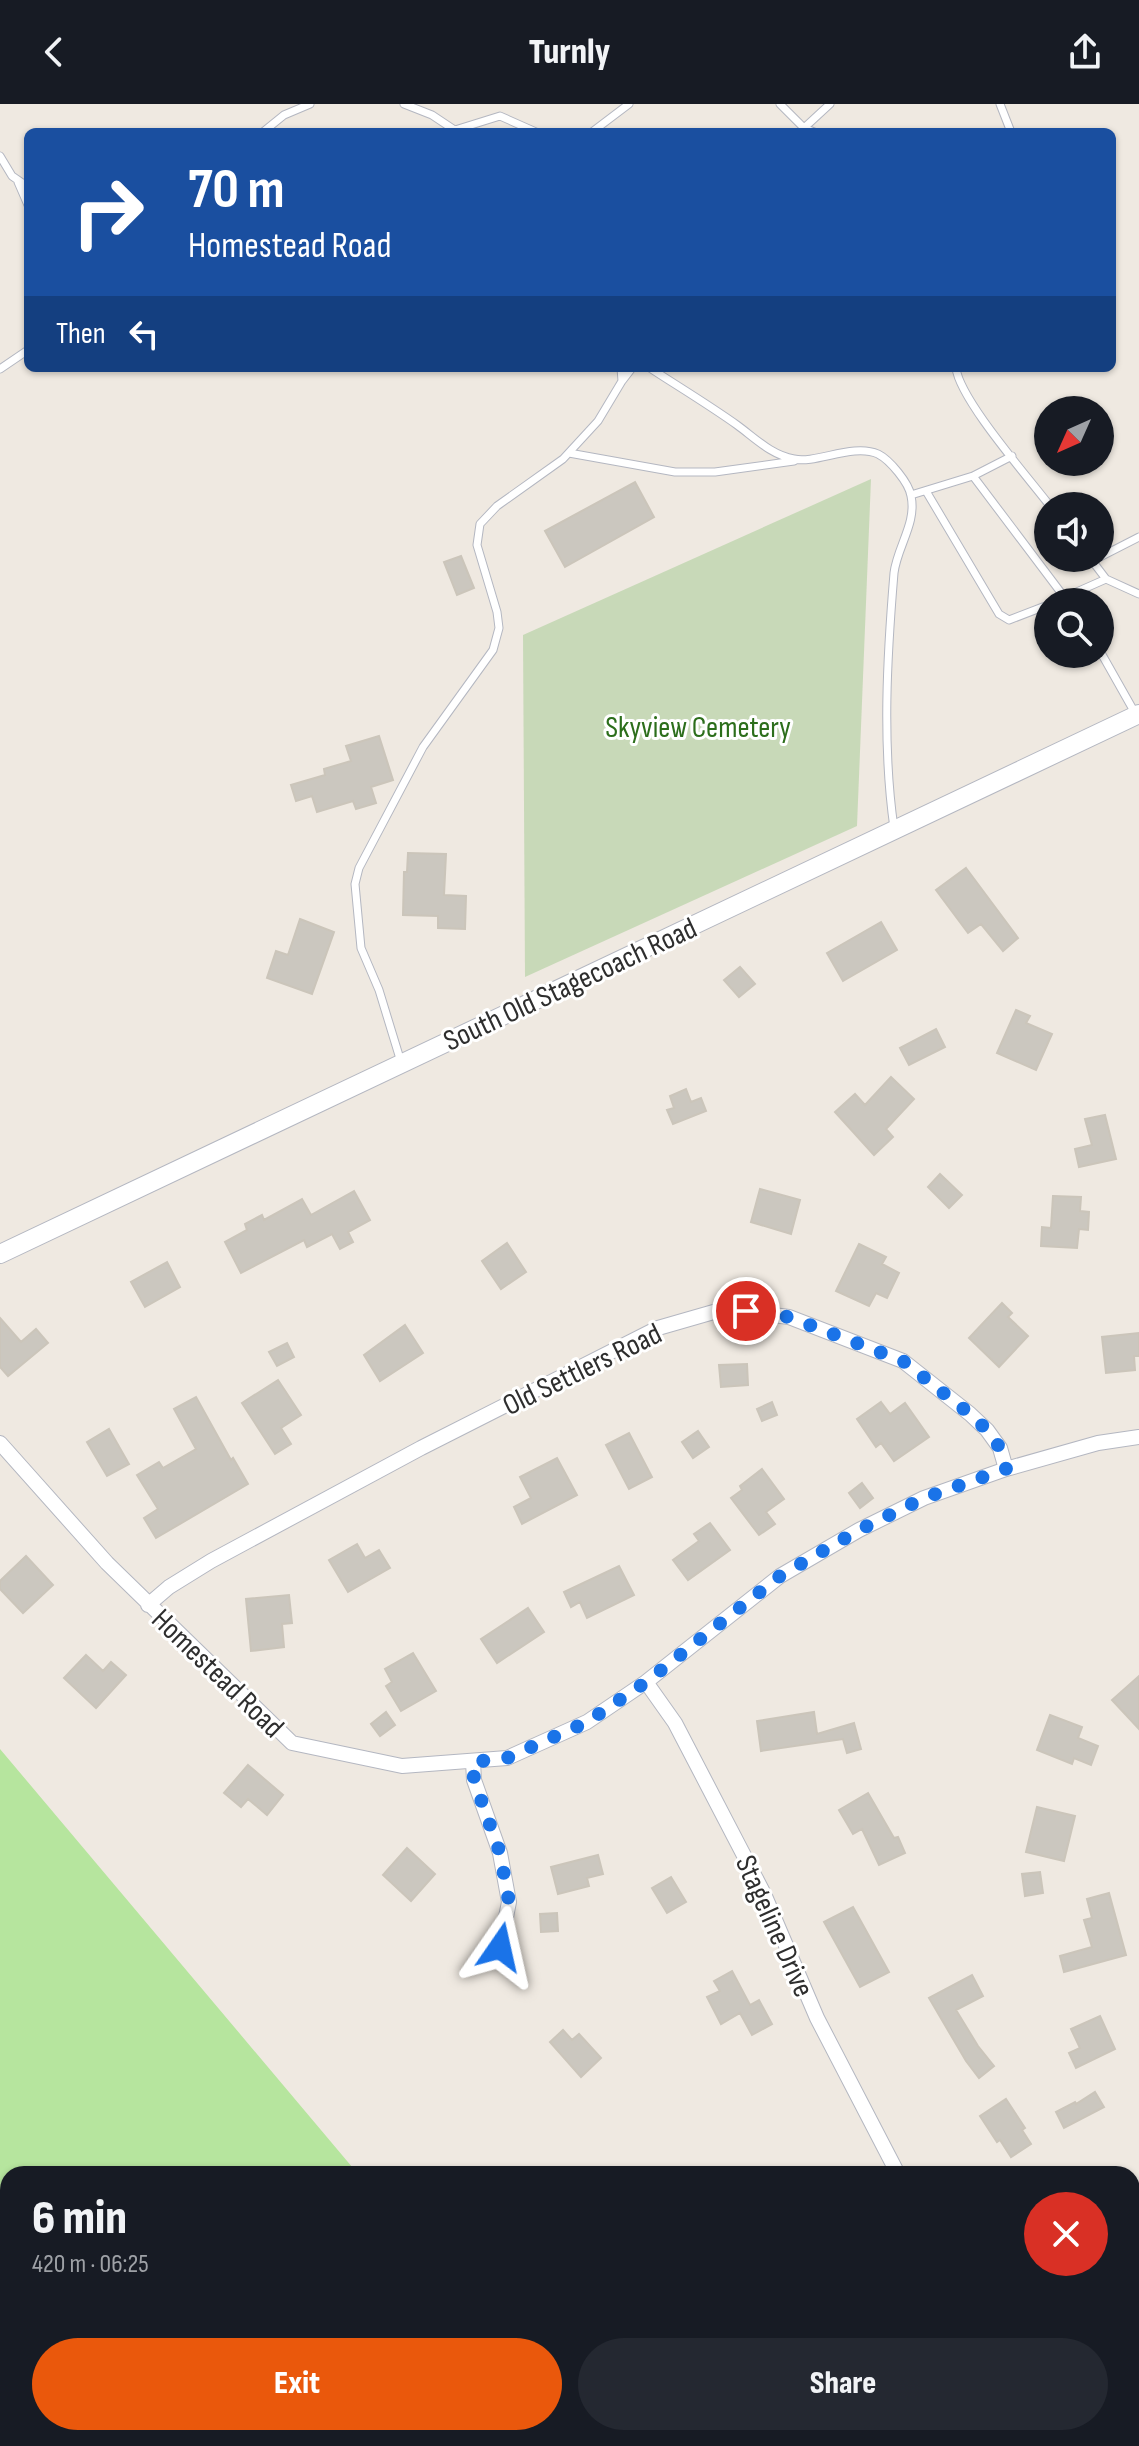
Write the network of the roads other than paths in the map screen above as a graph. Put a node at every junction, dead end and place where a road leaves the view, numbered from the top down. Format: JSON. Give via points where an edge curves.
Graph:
{"nodes":[{"id":1,"x":310,"y":104,"type":"edge"},
{"id":2,"x":404,"y":104,"type":"edge"},
{"id":3,"x":629,"y":104,"type":"edge"},
{"id":4,"x":780,"y":104,"type":"edge"},
{"id":5,"x":830,"y":104,"type":"edge"},
{"id":6,"x":1000,"y":104,"type":"edge"},
{"id":7,"x":268,"y":128,"type":"edge"},
{"id":8,"x":452,"y":128,"type":"edge"},
{"id":9,"x":465,"y":128,"type":"edge"},
{"id":10,"x":527,"y":128,"type":"edge"},
{"id":11,"x":597,"y":128,"type":"edge"},
{"id":12,"x":802,"y":128,"type":"edge"},
{"id":13,"x":806,"y":128,"type":"edge"},
{"id":14,"x":1009,"y":128,"type":"edge"},
{"id":15,"x":0,"y":156,"type":"edge"},
{"id":16,"x":18,"y":180,"type":"junction"},
{"id":17,"x":24,"y":184,"type":"edge"},
{"id":18,"x":24,"y":195,"type":"edge"},
{"id":19,"x":24,"y":353,"type":"edge"},
{"id":20,"x":0,"y":369,"type":"edge"},
{"id":21,"x":621,"y":372,"type":"edge"},
{"id":22,"x":629,"y":372,"type":"edge"},
{"id":23,"x":656,"y":372,"type":"edge"},
{"id":24,"x":956,"y":372,"type":"edge"},
{"id":25,"x":622,"y":381,"type":"junction"},
{"id":26,"x":569,"y":453,"type":"junction"},
{"id":27,"x":1012,"y":456,"type":"junction"},
{"id":28,"x":796,"y":460,"type":"junction"},
{"id":29,"x":973,"y":476,"type":"junction"},
{"id":30,"x":926,"y":491,"type":"junction"},
{"id":31,"x":1039,"y":492,"type":"edge"},
{"id":32,"x":911,"y":495,"type":"junction"},
{"id":33,"x":1139,"y":537,"type":"edge"},
{"id":34,"x":1114,"y":549,"type":"edge"},
{"id":35,"x":1102,"y":572,"type":"edge"},
{"id":36,"x":1106,"y":579,"type":"junction"},
{"id":37,"x":1057,"y":588,"type":"edge"},
{"id":38,"x":1089,"y":588,"type":"edge"},
{"id":39,"x":1139,"y":594,"type":"edge"},
{"id":40,"x":1034,"y":610,"type":"edge"},
{"id":41,"x":1110,"y":668,"type":"edge"},
{"id":42,"x":1138,"y":714,"type":"edge"},
{"id":43,"x":894,"y":830,"type":"junction"},
{"id":44,"x":402,"y":1064,"type":"junction"},
{"id":45,"x":0,"y":1254,"type":"edge"},
{"id":46,"x":1139,"y":1437,"type":"edge"},
{"id":47,"x":0,"y":1443,"type":"edge"},
{"id":48,"x":1006,"y":1469,"type":"junction"},
{"id":49,"x":148,"y":1605,"type":"junction"},
{"id":50,"x":646,"y":1682,"type":"junction"},
{"id":51,"x":473,"y":1762,"type":"junction"},
{"id":52,"x":500,"y":1947,"type":"dead end"},
{"id":53,"x":894,"y":2166,"type":"edge"}],
"edges":[{"from":1,"to":7,"type":"lane"},
{"from":2,"to":8,"type":"lane"},
{"from":3,"to":11,"type":"lane"},
{"from":4,"to":12,"type":"lane"},
{"from":5,"to":13,"type":"lane"},
{"from":6,"to":14,"type":"lane"},
{"from":9,"to":10,"type":"lane","via":[[500,116]]},
{"from":15,"to":16,"type":"lane"},
{"from":16,"to":17,"type":"lane"},
{"from":16,"to":18,"type":"lane"},
{"from":19,"to":20,"type":"lane"},
{"from":21,"to":25,"type":"lane"},
{"from":22,"to":25,"type":"lane"},
{"from":23,"to":28,"type":"lane","via":[[775,453]]},
{"from":24,"to":27,"type":"lane","via":[[970,402]]},
{"from":25,"to":26,"type":"lane","via":[[598,421]]},
{"from":26,"to":28,"type":"lane","via":[[675,472]]},
{"from":26,"to":44,"type":"lane","via":[[480,524],[477,545],[497,612],[497,640],[423,747],[359,868],[355,884],[361,948]]},
{"from":27,"to":29,"type":"lane"},
{"from":27,"to":31,"type":"lane"},
{"from":28,"to":32,"type":"lane","via":[[876,453],[894,467]]},
{"from":29,"to":30,"type":"lane"},
{"from":29,"to":37,"type":"lane"},
{"from":30,"to":32,"type":"lane"},
{"from":30,"to":40,"type":"lane","via":[[999,614],[1009,620]]},
{"from":32,"to":43,"type":"lane","via":[[910,522],[895,568],[888,691],[888,785]]},
{"from":33,"to":34,"type":"lane"},
{"from":35,"to":36,"type":"lane"},
{"from":36,"to":38,"type":"lane"},
{"from":36,"to":39,"type":"lane"},
{"from":41,"to":42,"type":"lane"},
{"from":42,"to":43,"type":"street","name":"South Old Stagecoach Road"},
{"from":43,"to":44,"type":"street","name":"South Old Stagecoach Road"},
{"from":44,"to":45,"type":"street","name":"South Old Stagecoach Road"},
{"from":46,"to":48,"type":"street","name":"Homestead Road"},
{"from":47,"to":49,"type":"street","name":"Homestead Road"},
{"from":48,"to":49,"type":"street","name":"Old Settlers Road","via":[[987,1430],[903,1361],[789,1317],[724,1309],[658,1328],[421,1448],[211,1561]]},
{"from":48,"to":50,"type":"street","name":"Homestead Road","via":[[924,1498],[780,1576]]},
{"from":49,"to":51,"type":"street","name":"Homestead Road","via":[[292,1743],[402,1766]]},
{"from":50,"to":51,"type":"street","name":"Homestead Road","via":[[587,1722],[507,1758]]},
{"from":50,"to":53,"type":"street","name":"Stageline Drive","via":[[675,1723],[764,1894],[817,2018]]},
{"from":51,"to":52,"type":"street","via":[[509,1902]]}]}
